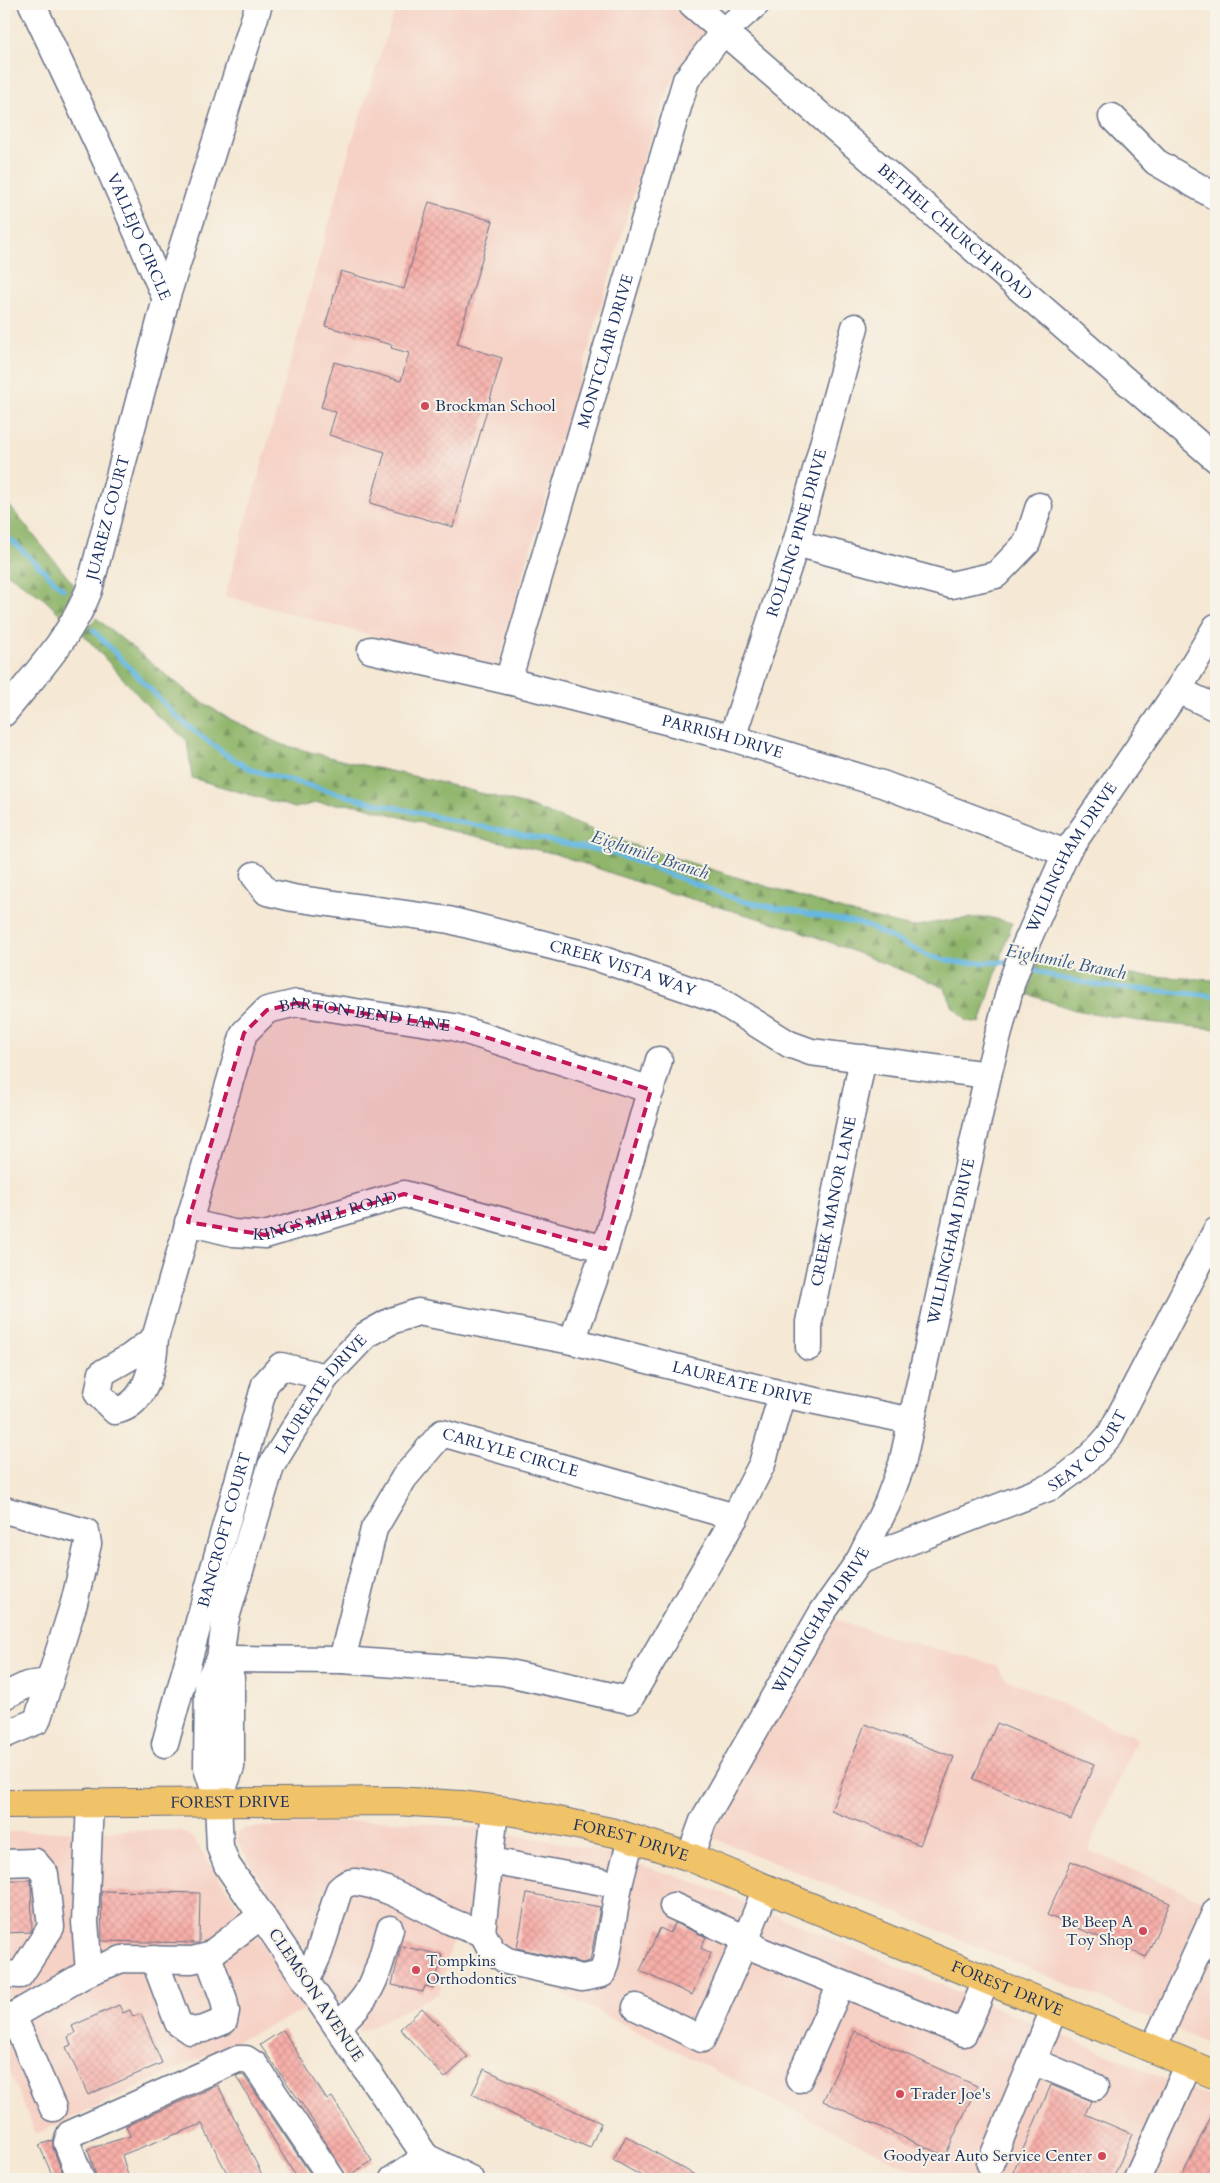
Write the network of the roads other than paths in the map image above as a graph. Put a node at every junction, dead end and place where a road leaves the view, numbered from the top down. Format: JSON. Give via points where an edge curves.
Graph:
{"nodes":[{"id":1,"x":32,"y":4,"type":"edge"},
{"id":2,"x":259,"y":4,"type":"edge"},
{"id":3,"x":692,"y":4,"type":"edge"},
{"id":4,"x":756,"y":4,"type":"edge"},
{"id":5,"x":723,"y":32,"type":"junction"},
{"id":6,"x":1112,"y":117,"type":"dead end"},
{"id":7,"x":1216,"y":197,"type":"edge"},
{"id":8,"x":166,"y":299,"type":"junction"},
{"id":9,"x":855,"y":327,"type":"dead end"},
{"id":10,"x":1216,"y":460,"type":"edge"},
{"id":11,"x":1038,"y":506,"type":"dead end"},
{"id":12,"x":796,"y":543,"type":"junction"},
{"id":13,"x":1213,"y":638,"type":"edge"},
{"id":14,"x":371,"y":650,"type":"dead end"},
{"id":15,"x":508,"y":681,"type":"junction"},
{"id":16,"x":1178,"y":690,"type":"junction"},
{"id":17,"x":1216,"y":708,"type":"edge"},
{"id":18,"x":4,"y":713,"type":"edge"},
{"id":19,"x":732,"y":738,"type":"junction"},
{"id":20,"x":1066,"y":853,"type":"junction"},
{"id":21,"x":254,"y":875,"type":"dead end"},
{"id":22,"x":863,"y":1058,"type":"junction"},
{"id":23,"x":658,"y":1060,"type":"dead end"},
{"id":24,"x":988,"y":1074,"type":"junction"},
{"id":25,"x":652,"y":1090,"type":"junction"},
{"id":26,"x":188,"y":1222,"type":"junction"},
{"id":27,"x":1216,"y":1230,"type":"edge"},
{"id":28,"x":605,"y":1249,"type":"junction"},
{"id":29,"x":155,"y":1338,"type":"dead end"},
{"id":30,"x":572,"y":1341,"type":"junction"},
{"id":31,"x":809,"y":1347,"type":"dead end"},
{"id":32,"x":326,"y":1377,"type":"junction"},
{"id":33,"x":782,"y":1394,"type":"junction"},
{"id":34,"x":912,"y":1421,"type":"junction"},
{"id":35,"x":4,"y":1510,"type":"edge"},
{"id":36,"x":735,"y":1517,"type":"junction"},
{"id":37,"x":858,"y":1561,"type":"junction"},
{"id":38,"x":220,"y":1659,"type":"junction"},
{"id":39,"x":342,"y":1660,"type":"junction"},
{"id":40,"x":49,"y":1682,"type":"junction"},
{"id":41,"x":4,"y":1696,"type":"edge"},
{"id":42,"x":4,"y":1735,"type":"edge"},
{"id":43,"x":165,"y":1744,"type":"dead end"},
{"id":44,"x":90,"y":1802,"type":"junction"},
{"id":45,"x":218,"y":1802,"type":"junction"},
{"id":46,"x":4,"y":1804,"type":"edge"},
{"id":47,"x":496,"y":1810,"type":"junction"},
{"id":48,"x":631,"y":1838,"type":"junction"},
{"id":49,"x":690,"y":1857,"type":"junction"},
{"id":50,"x":491,"y":1861,"type":"junction"},
{"id":51,"x":4,"y":1863,"type":"edge"},
{"id":52,"x":608,"y":1883,"type":"junction"},
{"id":53,"x":766,"y":1888,"type":"junction"},
{"id":54,"x":673,"y":1906,"type":"dead end"},
{"id":55,"x":262,"y":1915,"type":"junction"},
{"id":56,"x":85,"y":1922,"type":"junction"},
{"id":57,"x":1214,"y":1922,"type":"edge"},
{"id":58,"x":51,"y":1927,"type":"junction"},
{"id":59,"x":390,"y":1929,"type":"dead end"},
{"id":60,"x":482,"y":1932,"type":"junction"},
{"id":61,"x":746,"y":1939,"type":"junction"},
{"id":62,"x":208,"y":1956,"type":"junction"},
{"id":63,"x":154,"y":1959,"type":"junction"},
{"id":64,"x":90,"y":1972,"type":"junction"},
{"id":65,"x":4,"y":1974,"type":"edge"},
{"id":66,"x":987,"y":1979,"type":"junction"},
{"id":67,"x":306,"y":1982,"type":"junction"},
{"id":68,"x":841,"y":1984,"type":"junction"},
{"id":69,"x":1055,"y":2007,"type":"junction"},
{"id":70,"x":636,"y":2008,"type":"dead end"},
{"id":71,"x":337,"y":2026,"type":"junction"},
{"id":72,"x":1154,"y":2049,"type":"junction"},
{"id":73,"x":1033,"y":2061,"type":"junction"},
{"id":74,"x":1190,"y":2064,"type":"junction"},
{"id":75,"x":1216,"y":2075,"type":"edge"},
{"id":76,"x":799,"y":2079,"type":"dead end"},
{"id":77,"x":1095,"y":2087,"type":"dead end"},
{"id":78,"x":52,"y":2108,"type":"dead end"},
{"id":79,"x":426,"y":2158,"type":"junction"},
{"id":80,"x":990,"y":2164,"type":"dead end"},
{"id":81,"x":81,"y":2179,"type":"edge"},
{"id":82,"x":332,"y":2179,"type":"edge"},
{"id":83,"x":393,"y":2179,"type":"edge"},
{"id":84,"x":441,"y":2179,"type":"edge"},
{"id":85,"x":470,"y":2179,"type":"edge"},
{"id":86,"x":1137,"y":2179,"type":"edge"}],
"edges":[{"from":1,"to":8,"type":"street","name":"VALLEJO CIRCLE"},
{"from":2,"to":8,"type":"street","name":"VALLEJO CIRCLE"},
{"from":3,"to":5,"type":"street","name":"BETHEL CHURCH ROAD"},
{"from":4,"to":5,"type":"street","name":"MONTCLAIR DRIVE"},
{"from":5,"to":10,"type":"street","name":"BETHEL CHURCH ROAD"},
{"from":5,"to":15,"type":"street","name":"MONTCLAIR DRIVE","via":[[686,80]]},
{"from":6,"to":7,"type":"street","via":[[1156,162]]},
{"from":8,"to":18,"type":"street","name":"JUAREZ COURT","via":[[84,602],[65,636]]},
{"from":9,"to":12,"type":"street","name":"ROLLING PINE DRIVE"},
{"from":11,"to":12,"type":"street","via":[[1027,543],[996,575],[951,585]]},
{"from":12,"to":19,"type":"street","name":"ROLLING PINE DRIVE"},
{"from":13,"to":16,"type":"street","name":"WILLINGHAM DRIVE"},
{"from":14,"to":15,"type":"street","name":"PARRISH DRIVE"},
{"from":15,"to":19,"type":"street","name":"PARRISH DRIVE"},
{"from":16,"to":17,"type":"street"},
{"from":16,"to":20,"type":"street","name":"WILLINGHAM DRIVE"},
{"from":19,"to":20,"type":"street","name":"PARRISH DRIVE","via":[[882,784]]},
{"from":20,"to":24,"type":"street","name":"WILLINGHAM DRIVE","via":[[1012,982]]},
{"from":21,"to":22,"type":"street","name":"CREEK VISTA WAY","via":[[267,892],[449,920],[595,957],[717,999],[789,1044],[811,1052]]},
{"from":22,"to":24,"type":"street","name":"CREEK VISTA WAY"},
{"from":22,"to":31,"type":"street","name":"CREEK MANOR LANE","via":[[809,1322]]},
{"from":23,"to":25,"type":"street"},
{"from":24,"to":34,"type":"street","name":"WILLINGHAM DRIVE"},
{"from":25,"to":26,"type":"street","name":"BARTON BEND LANE","via":[[454,1027],[297,1003],[267,1010],[244,1032]]},
{"from":25,"to":28,"type":"street"},
{"from":26,"to":28,"type":"street","name":"KINGS MILL ROAD","via":[[233,1233],[265,1235],[404,1194]]},
{"from":26,"to":29,"type":"street","name":"BARTON BEND LANE"},
{"from":27,"to":37,"type":"street","name":"SEAY COURT","via":[[1110,1435],[1095,1454],[1053,1486]]},
{"from":28,"to":30,"type":"street"},
{"from":30,"to":32,"type":"street","name":"LAUREATE DRIVE","via":[[418,1312],[391,1321],[366,1335]]},
{"from":30,"to":33,"type":"street","name":"LAUREATE DRIVE"},
{"from":32,"to":38,"type":"street","name":"LAUREATE DRIVE","via":[[271,1466],[225,1621]]},
{"from":32,"to":43,"type":"street","name":"BANCROFT COURT","via":[[281,1366],[265,1384]]},
{"from":33,"to":34,"type":"street","name":"LAUREATE DRIVE"},
{"from":33,"to":36,"type":"street","via":[[762,1464]]},
{"from":34,"to":37,"type":"street","name":"WILLINGHAM DRIVE","via":[[894,1488]]},
{"from":35,"to":40,"type":"street","via":[[86,1532],[88,1544],[74,1603]]},
{"from":36,"to":39,"type":"street","via":[[629,1700],[504,1672]]},
{"from":36,"to":39,"type":"street","name":"CARLYLE CIRCLE","via":[[442,1433],[404,1478],[374,1529]]},
{"from":37,"to":49,"type":"street","name":"WILLINGHAM DRIVE","via":[[822,1613],[702,1821]]},
{"from":38,"to":39,"type":"street"},
{"from":38,"to":45,"type":"street","via":[[231,1678],[231,1767]]},
{"from":40,"to":41,"type":"street","via":[[27,1685]]},
{"from":40,"to":42,"type":"street","via":[[37,1721]]},
{"from":44,"to":45,"type":"main road","name":"FOREST DRIVE"},
{"from":44,"to":46,"type":"main road","name":"FOREST DRIVE"},
{"from":44,"to":56,"type":"street"},
{"from":45,"to":47,"type":"main road","name":"FOREST DRIVE","via":[[395,1801]]},
{"from":45,"to":55,"type":"street","name":"CLEMSON AVENUE","via":[[220,1847],[227,1865]]},
{"from":47,"to":48,"type":"main road","name":"FOREST DRIVE"},
{"from":47,"to":50,"type":"street"},
{"from":48,"to":49,"type":"main road","name":"FOREST DRIVE"},
{"from":48,"to":52,"type":"street"},
{"from":49,"to":53,"type":"main road","name":"FOREST DRIVE"},
{"from":50,"to":52,"type":"street"},
{"from":50,"to":60,"type":"street"},
{"from":51,"to":58,"type":"street","via":[[34,1862],[45,1874]]},
{"from":52,"to":60,"type":"street","via":[[606,1961],[602,1974],[582,1978],[507,1961],[492,1951]]},
{"from":53,"to":61,"type":"street"},
{"from":53,"to":66,"type":"main road","name":"FOREST DRIVE"},
{"from":54,"to":61,"type":"street"},
{"from":55,"to":62,"type":"street"},
{"from":55,"to":67,"type":"street","name":"CLEMSON AVENUE"},
{"from":56,"to":58,"type":"street"},
{"from":56,"to":64,"type":"street"},
{"from":57,"to":72,"type":"street"},
{"from":58,"to":65,"type":"street","via":[[20,1974]]},
{"from":59,"to":71,"type":"street","via":[[373,1985],[365,1999]]},
{"from":60,"to":67,"type":"street","via":[[385,1890],[354,1882],[338,1890],[319,1953]]},
{"from":61,"to":68,"type":"street","via":[[759,1950]]},
{"from":61,"to":70,"type":"street","via":[[702,2039]]},
{"from":62,"to":63,"type":"street","via":[[192,1960]]},
{"from":62,"to":63,"type":"street","via":[[226,2011],[224,2021],[190,2031],[178,2023]]},
{"from":63,"to":64,"type":"street","via":[[122,1959]]},
{"from":64,"to":78,"type":"street","via":[[13,2016]]},
{"from":66,"to":68,"type":"street","via":[[964,2033]]},
{"from":66,"to":69,"type":"main road","name":"FOREST DRIVE"},
{"from":67,"to":71,"type":"street","name":"CLEMSON AVENUE"},
{"from":68,"to":76,"type":"street"},
{"from":69,"to":72,"type":"main road","name":"FOREST DRIVE"},
{"from":69,"to":73,"type":"street"},
{"from":71,"to":79,"type":"street","name":"CLEMSON AVENUE"},
{"from":72,"to":74,"type":"main road","name":"FOREST DRIVE"},
{"from":73,"to":77,"type":"street"},
{"from":73,"to":80,"type":"street"},
{"from":74,"to":75,"type":"main road","name":"FOREST DRIVE"},
{"from":74,"to":86,"type":"street"},
{"from":79,"to":83,"type":"street"},
{"from":79,"to":84,"type":"street","name":"CLEMSON AVENUE"},
{"from":79,"to":85,"type":"street"},
{"from":81,"to":82,"type":"street","via":[[67,2143],[70,2134],[238,2059],[246,2059],[255,2065]]}]}
